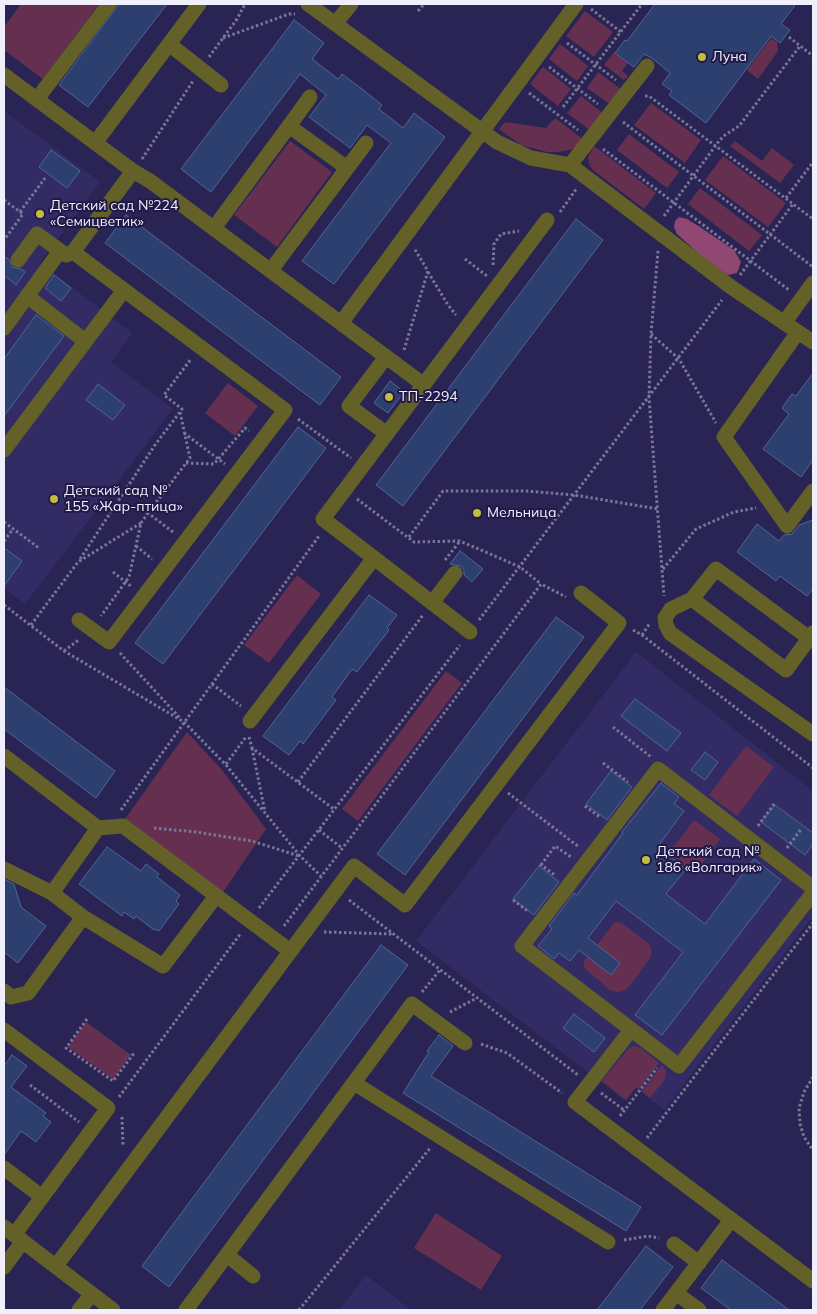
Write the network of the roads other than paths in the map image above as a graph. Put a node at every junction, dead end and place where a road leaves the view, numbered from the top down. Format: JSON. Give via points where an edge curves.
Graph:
{"nodes":[{"id":1,"x":109,"y":4,"type":"edge"},
{"id":2,"x":199,"y":4,"type":"edge"},
{"id":3,"x":308,"y":4,"type":"edge"},
{"id":4,"x":351,"y":4,"type":"edge"},
{"id":5,"x":583,"y":6,"type":"edge"},
{"id":6,"x":336,"y":24,"type":"junction"},
{"id":7,"x":169,"y":44,"type":"junction"},
{"id":8,"x":647,"y":66,"type":"dead end"},
{"id":9,"x":4,"y":75,"type":"edge"},
{"id":10,"x":221,"y":84,"type":"dead end"},
{"id":11,"x":310,"y":97,"type":"dead end"},
{"id":12,"x":37,"y":99,"type":"junction"},
{"id":13,"x":289,"y":126,"type":"junction"},
{"id":14,"x":482,"y":132,"type":"junction"},
{"id":15,"x":95,"y":142,"type":"junction"},
{"id":16,"x":366,"y":143,"type":"dead end"},
{"id":17,"x":570,"y":164,"type":"junction"},
{"id":18,"x":347,"y":168,"type":"junction"},
{"id":19,"x":133,"y":171,"type":"junction"},
{"id":20,"x":547,"y":220,"type":"dead end"},
{"id":21,"x":214,"y":228,"type":"junction"},
{"id":22,"x":67,"y":252,"type":"junction"},
{"id":23,"x":18,"y":260,"type":"dead end"},
{"id":24,"x":271,"y":270,"type":"junction"},
{"id":25,"x":813,"y":283,"type":"edge"},
{"id":26,"x":124,"y":290,"type":"junction"},
{"id":27,"x":27,"y":296,"type":"junction"},
{"id":28,"x":341,"y":323,"type":"junction"},
{"id":29,"x":784,"y":323,"type":"junction"},
{"id":30,"x":4,"y":328,"type":"edge"},
{"id":31,"x":798,"y":332,"type":"junction"},
{"id":32,"x":85,"y":342,"type":"junction"},
{"id":33,"x":813,"y":342,"type":"edge"},
{"id":34,"x":386,"y":356,"type":"junction"},
{"id":35,"x":424,"y":385,"type":"junction"},
{"id":36,"x":388,"y":434,"type":"junction"},
{"id":37,"x":4,"y":450,"type":"edge"},
{"id":38,"x":813,"y":492,"type":"edge"},
{"id":39,"x":374,"y":558,"type":"junction"},
{"id":40,"x":455,"y":573,"type":"dead end"},
{"id":41,"x":576,"y":597,"type":"road end"},
{"id":42,"x":692,"y":599,"type":"junction"},
{"id":43,"x":432,"y":603,"type":"junction"},
{"id":44,"x":80,"y":620,"type":"dead end"},
{"id":45,"x":470,"y":632,"type":"road end"},
{"id":46,"x":811,"y":636,"type":"edge"},
{"id":47,"x":251,"y":724,"type":"road end"},
{"id":48,"x":813,"y":734,"type":"edge"},
{"id":49,"x":4,"y":756,"type":"edge"},
{"id":50,"x":104,"y":828,"type":"junction"},
{"id":51,"x":4,"y":869,"type":"edge"},
{"id":52,"x":813,"y":888,"type":"edge"},
{"id":53,"x":52,"y":893,"type":"junction"},
{"id":54,"x":813,"y":893,"type":"edge"},
{"id":55,"x":216,"y":896,"type":"junction"},
{"id":56,"x":83,"y":917,"type":"junction"},
{"id":57,"x":289,"y":950,"type":"junction"},
{"id":58,"x":4,"y":991,"type":"edge"},
{"id":59,"x":4,"y":1030,"type":"edge"},
{"id":60,"x":631,"y":1030,"type":"junction"},
{"id":61,"x":465,"y":1043,"type":"road end"},
{"id":62,"x":354,"y":1083,"type":"junction"},
{"id":63,"x":4,"y":1168,"type":"edge"},
{"id":64,"x":42,"y":1197,"type":"junction"},
{"id":65,"x":731,"y":1220,"type":"junction"},
{"id":66,"x":14,"y":1234,"type":"edge"},
{"id":67,"x":608,"y":1242,"type":"road end"},
{"id":68,"x":674,"y":1244,"type":"road end"},
{"id":69,"x":227,"y":1255,"type":"junction"},
{"id":70,"x":699,"y":1263,"type":"junction"},
{"id":71,"x":56,"y":1266,"type":"junction"},
{"id":72,"x":4,"y":1267,"type":"edge"},
{"id":73,"x":253,"y":1276,"type":"dead end"},
{"id":74,"x":813,"y":1280,"type":"edge"},
{"id":75,"x":676,"y":1293,"type":"junction"},
{"id":76,"x":92,"y":1294,"type":"junction"},
{"id":77,"x":79,"y":1310,"type":"edge"},
{"id":78,"x":113,"y":1310,"type":"edge"},
{"id":79,"x":186,"y":1310,"type":"edge"},
{"id":80,"x":663,"y":1310,"type":"edge"},
{"id":81,"x":699,"y":1310,"type":"edge"}],
"edges":[{"from":1,"to":12,"type":"street"},
{"from":2,"to":7,"type":"street"},
{"from":3,"to":6,"type":"street"},
{"from":4,"to":6,"type":"street"},
{"from":5,"to":14,"type":"street","via":[[516,84]]},
{"from":6,"to":14,"type":"street"},
{"from":7,"to":10,"type":"street"},
{"from":7,"to":15,"type":"street"},
{"from":8,"to":17,"type":"street"},
{"from":9,"to":12,"type":"street"},
{"from":11,"to":13,"type":"street"},
{"from":12,"to":15,"type":"street"},
{"from":13,"to":18,"type":"street"},
{"from":13,"to":21,"type":"street"},
{"from":14,"to":17,"type":"street","via":[[520,154]]},
{"from":14,"to":28,"type":"street"},
{"from":15,"to":19,"type":"street"},
{"from":16,"to":18,"type":"street"},
{"from":17,"to":29,"type":"street","via":[[731,287]]},
{"from":18,"to":24,"type":"street"},
{"from":19,"to":21,"type":"street"},
{"from":19,"to":22,"type":"street"},
{"from":20,"to":35,"type":"street"},
{"from":21,"to":24,"type":"street"},
{"from":22,"to":23,"type":"street","via":[[37,234]]},
{"from":22,"to":26,"type":"street"},
{"from":22,"to":27,"type":"street"},
{"from":24,"to":28,"type":"street"},
{"from":25,"to":29,"type":"street"},
{"from":26,"to":32,"type":"street"},
{"from":26,"to":44,"type":"street","via":[[285,410],[109,642]]},
{"from":27,"to":30,"type":"street"},
{"from":27,"to":32,"type":"street"},
{"from":28,"to":34,"type":"street"},
{"from":29,"to":31,"type":"street"},
{"from":31,"to":33,"type":"street"},
{"from":31,"to":38,"type":"street","via":[[724,437],[787,526]]},
{"from":32,"to":37,"type":"street"},
{"from":34,"to":35,"type":"street"},
{"from":34,"to":36,"type":"street","via":[[350,406]]},
{"from":35,"to":36,"type":"street"},
{"from":36,"to":39,"type":"street","via":[[323,519]]},
{"from":39,"to":43,"type":"street"},
{"from":39,"to":47,"type":"street"},
{"from":40,"to":43,"type":"street"},
{"from":41,"to":57,"type":"street","via":[[619,623],[405,905],[354,866]]},
{"from":42,"to":46,"type":"street","via":[[716,568]]},
{"from":42,"to":46,"type":"street","via":[[786,670]]},
{"from":42,"to":48,"type":"street","via":[[668,613],[666,625],[670,633]]},
{"from":43,"to":45,"type":"street"},
{"from":49,"to":50,"type":"street"},
{"from":50,"to":53,"type":"street"},
{"from":50,"to":55,"type":"street","via":[[123,826]]},
{"from":51,"to":53,"type":"street"},
{"from":52,"to":60,"type":"street","via":[[658,769],[522,946]]},
{"from":53,"to":56,"type":"street"},
{"from":54,"to":60,"type":"street","via":[[679,1066]]},
{"from":55,"to":56,"type":"street","via":[[163,966]]},
{"from":55,"to":57,"type":"street"},
{"from":56,"to":58,"type":"street","via":[[28,992],[11,997]]},
{"from":57,"to":71,"type":"street"},
{"from":59,"to":64,"type":"street","via":[[117,1108]]},
{"from":60,"to":65,"type":"street","via":[[575,1102]]},
{"from":61,"to":62,"type":"street","via":[[412,1004]]},
{"from":62,"to":67,"type":"street"},
{"from":62,"to":69,"type":"street"},
{"from":63,"to":64,"type":"street"},
{"from":64,"to":66,"type":"street"},
{"from":65,"to":70,"type":"street"},
{"from":65,"to":74,"type":"street"},
{"from":66,"to":71,"type":"street"},
{"from":66,"to":72,"type":"street"},
{"from":68,"to":70,"type":"street"},
{"from":69,"to":73,"type":"street"},
{"from":69,"to":79,"type":"street"},
{"from":70,"to":75,"type":"street"},
{"from":71,"to":76,"type":"street"},
{"from":75,"to":80,"type":"street"},
{"from":75,"to":81,"type":"street"},
{"from":76,"to":77,"type":"street"},
{"from":76,"to":78,"type":"street"}]}
